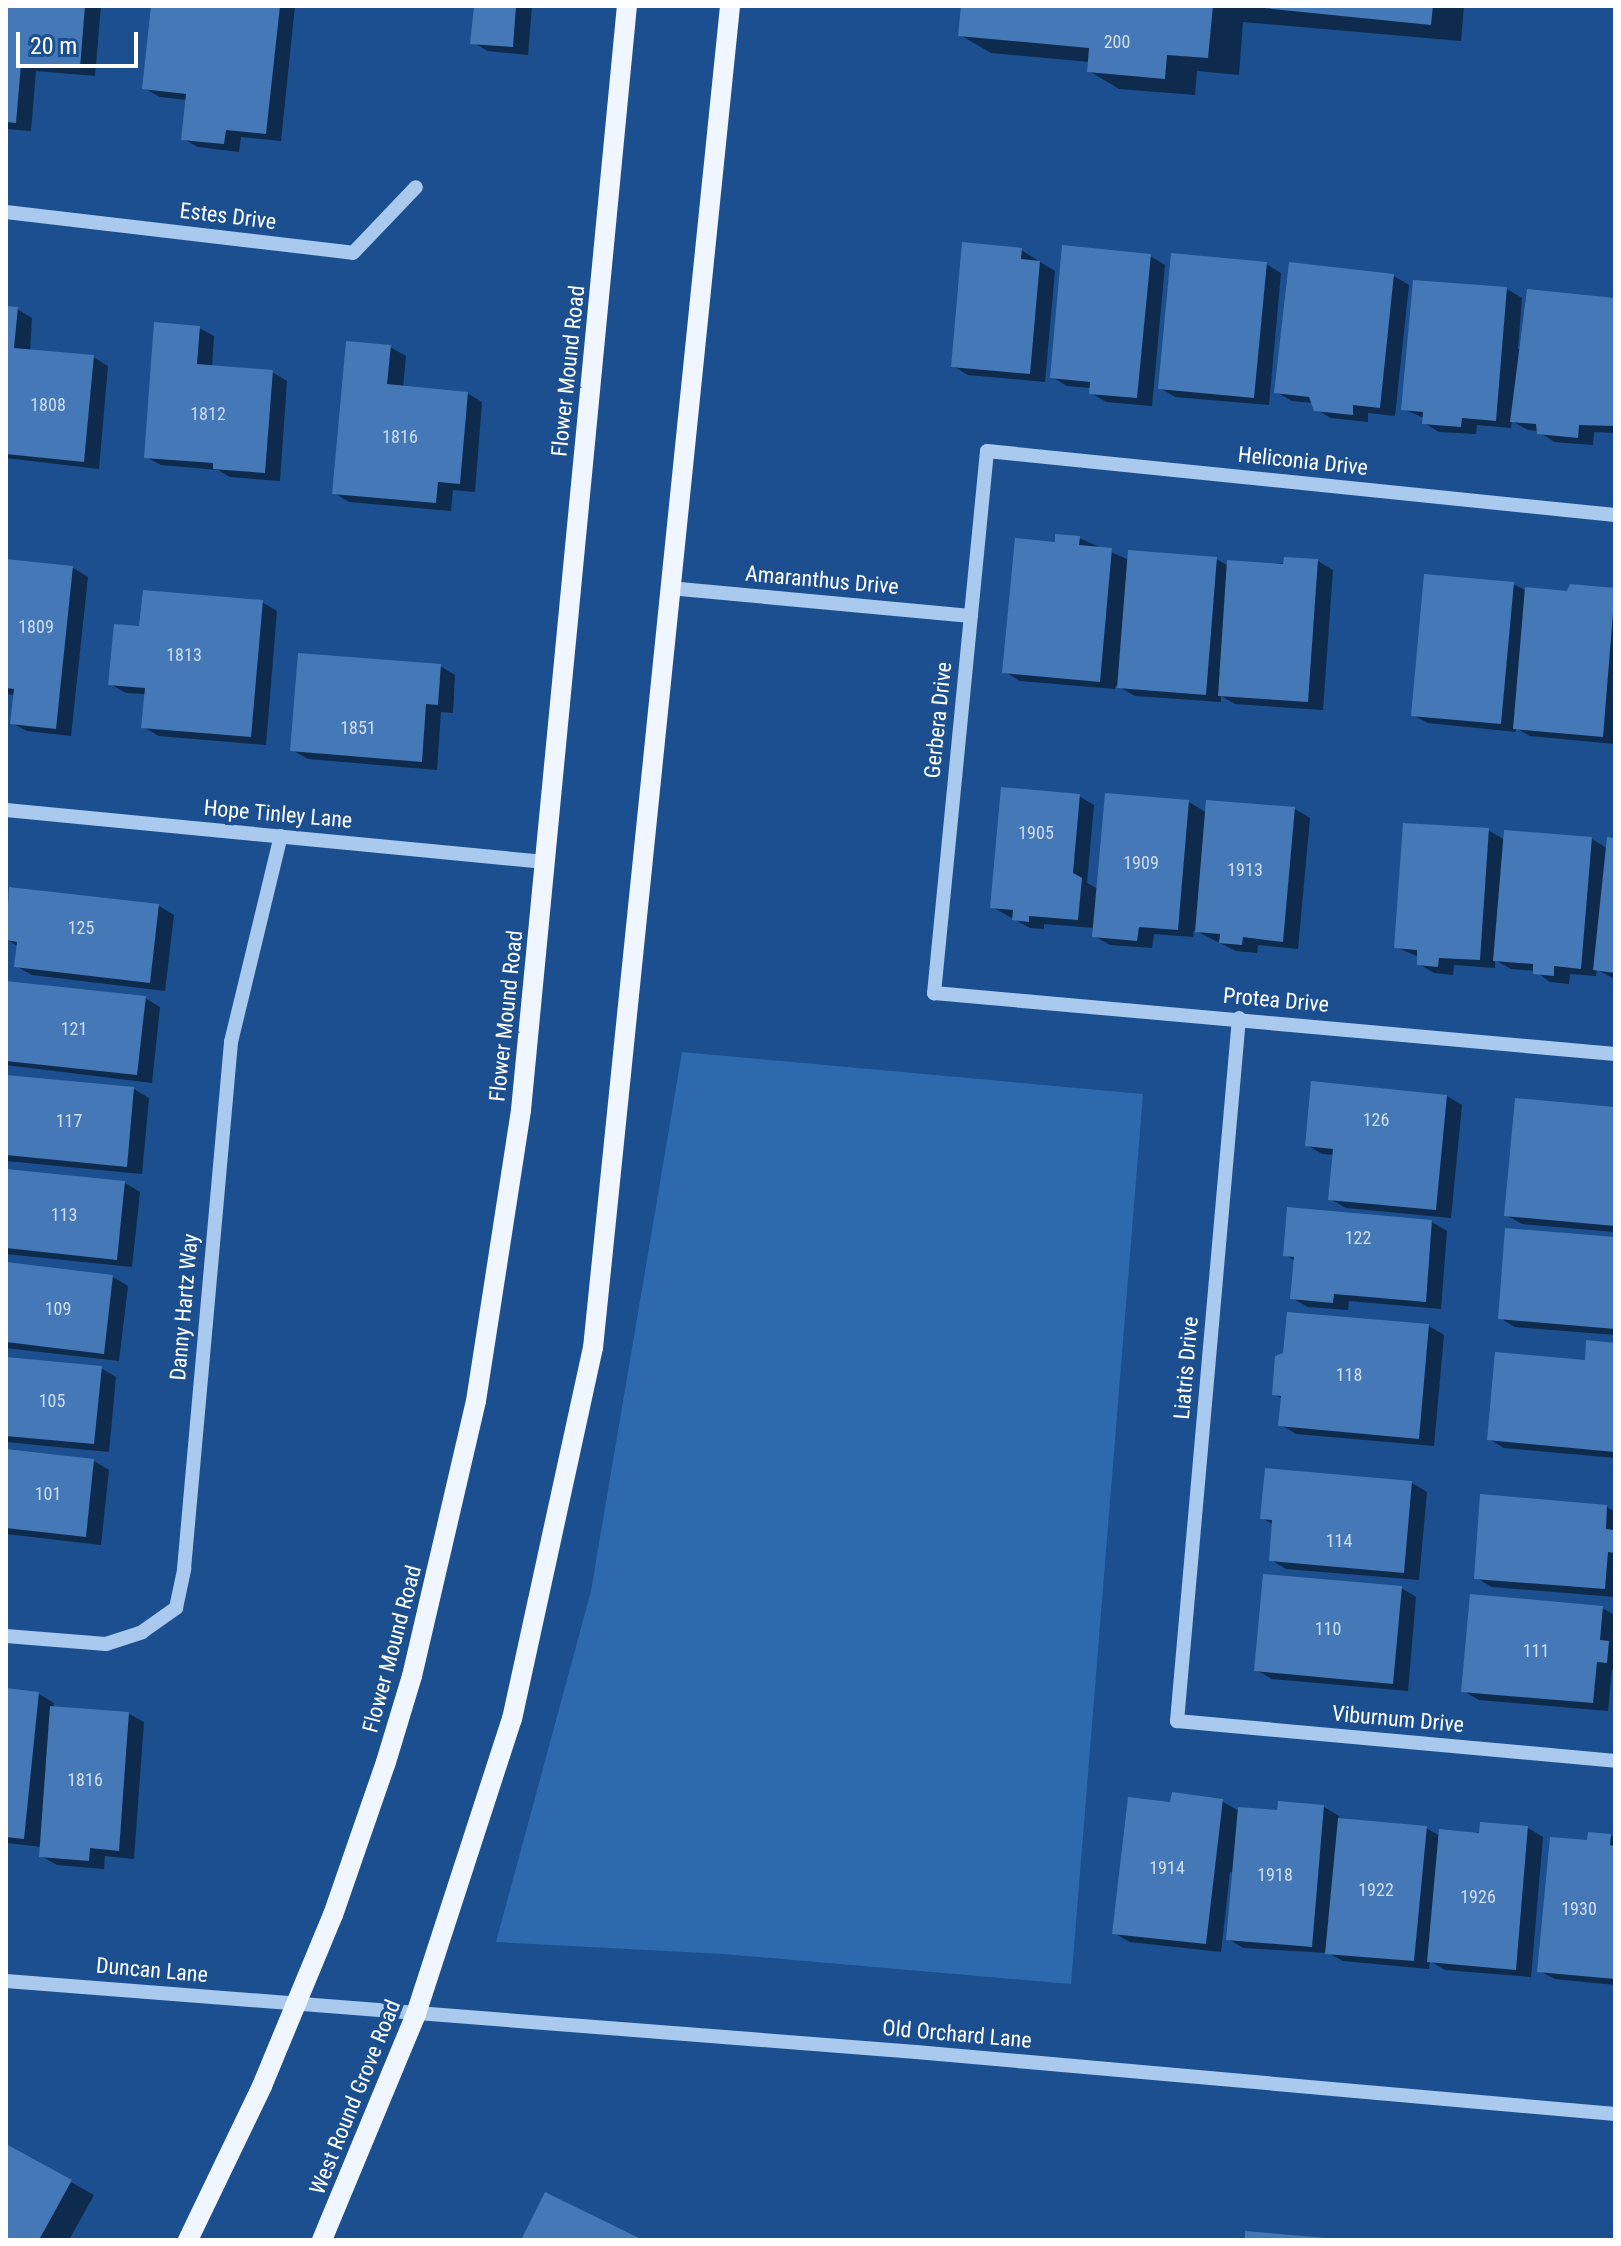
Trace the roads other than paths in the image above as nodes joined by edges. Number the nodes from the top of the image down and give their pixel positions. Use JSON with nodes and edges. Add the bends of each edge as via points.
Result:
{"nodes":[{"id":1,"x":627,"y":6,"type":"edge"},
{"id":2,"x":730,"y":6,"type":"edge"},
{"id":3,"x":416,"y":187,"type":"dead end"},
{"id":4,"x":6,"y":212,"type":"edge"},
{"id":5,"x":987,"y":451,"type":"joint"},
{"id":6,"x":1615,"y":515,"type":"edge"},
{"id":7,"x":669,"y":588,"type":"junction"},
{"id":8,"x":971,"y":616,"type":"junction"},
{"id":9,"x":6,"y":810,"type":"edge"},
{"id":10,"x":281,"y":836,"type":"junction"},
{"id":11,"x":545,"y":862,"type":"junction"},
{"id":12,"x":934,"y":993,"type":"joint"},
{"id":13,"x":1239,"y":1018,"type":"junction"},
{"id":14,"x":1615,"y":1054,"type":"edge"},
{"id":15,"x":6,"y":1636,"type":"edge"},
{"id":16,"x":1177,"y":1721,"type":"joint"},
{"id":17,"x":1615,"y":1761,"type":"edge"},
{"id":18,"x":6,"y":1981,"type":"edge"},
{"id":19,"x":295,"y":2004,"type":"junction"},
{"id":20,"x":416,"y":2014,"type":"junction"},
{"id":21,"x":1615,"y":2114,"type":"edge"},
{"id":22,"x":188,"y":2240,"type":"edge"},
{"id":23,"x":322,"y":2240,"type":"edge"}],
"edges":[{"from":1,"to":11,"type":"main road","name":"Flower Mound Road"},
{"from":2,"to":7,"type":"main road"},
{"from":3,"to":4,"type":"street","name":"Estes Drive","via":[[353,253]]},
{"from":5,"to":6,"type":"street","name":"Heliconia Drive"},
{"from":5,"to":8,"type":"street","name":"Gerbera Drive"},
{"from":7,"to":8,"type":"street","name":"Amaranthus Drive"},
{"from":7,"to":20,"type":"main road","name":"West Round Grove Road","via":[[593,1348],[512,1719]]},
{"from":8,"to":12,"type":"street","name":"Gerbera Drive"},
{"from":9,"to":10,"type":"street","name":"Hope Tinley Lane"},
{"from":10,"to":11,"type":"street","name":"Hope Tinley Lane"},
{"from":10,"to":15,"type":"street","name":"Danny Hartz Way","via":[[231,1042],[184,1569],[176,1608],[142,1632],[106,1644]]},
{"from":11,"to":19,"type":"main road","name":"Flower Mound Road","via":[[521,1110],[463,1463],[390,1748],[333,1915]]},
{"from":12,"to":13,"type":"street","name":"Protea Drive"},
{"from":13,"to":14,"type":"street","name":"Protea Drive"},
{"from":13,"to":16,"type":"street","name":"Liatris Drive"},
{"from":16,"to":17,"type":"street","name":"Viburnum Drive"},
{"from":18,"to":19,"type":"street","name":"Duncan Lane"},
{"from":19,"to":20,"type":"street","name":"Old Orchard Lane"},
{"from":19,"to":22,"type":"main road"},
{"from":20,"to":21,"type":"street","name":"Old Orchard Lane","via":[[932,2053]]},
{"from":20,"to":23,"type":"main road","name":"West Round Grove Road"}]}
